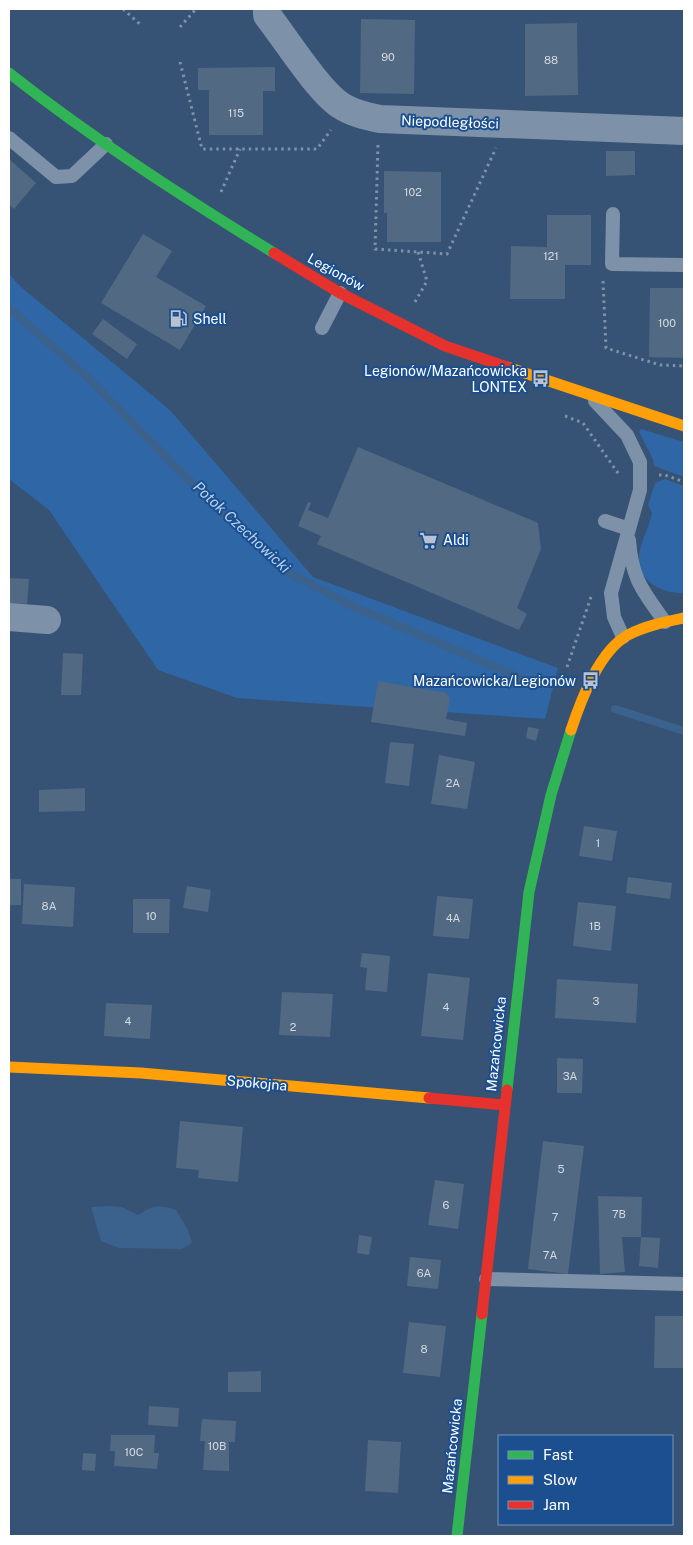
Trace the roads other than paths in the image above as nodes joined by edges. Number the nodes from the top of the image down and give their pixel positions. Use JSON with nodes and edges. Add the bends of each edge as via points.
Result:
{"nodes":[{"id":1,"x":267,"y":9,"type":"edge"},
{"id":2,"x":9,"y":73,"type":"edge"},
{"id":3,"x":684,"y":131,"type":"edge"},
{"id":4,"x":9,"y":138,"type":"edge"},
{"id":5,"x":106,"y":144,"type":"junction"},
{"id":6,"x":613,"y":214,"type":"dead end"},
{"id":7,"x":684,"y":265,"type":"edge"},
{"id":8,"x":340,"y":293,"type":"junction"},
{"id":9,"x":322,"y":328,"type":"dead end"},
{"id":10,"x":589,"y":396,"type":"junction"},
{"id":11,"x":684,"y":426,"type":"edge"},
{"id":12,"x":605,"y":520,"type":"dead end"},
{"id":13,"x":629,"y":530,"type":"junction"},
{"id":14,"x":9,"y":618,"type":"edge"},
{"id":15,"x":684,"y":618,"type":"edge"},
{"id":16,"x":48,"y":620,"type":"dead end"},
{"id":17,"x":665,"y":622,"type":"junction"},
{"id":18,"x":623,"y":637,"type":"junction"},
{"id":19,"x":9,"y":1067,"type":"edge"},
{"id":20,"x":504,"y":1105,"type":"junction"},
{"id":21,"x":486,"y":1279,"type":"junction"},
{"id":22,"x":684,"y":1284,"type":"edge"},
{"id":23,"x":457,"y":1536,"type":"edge"}],
"edges":[{"from":1,"to":3,"type":"street","name":"Niepodległości","via":[[266,15],[323,88],[340,105],[361,115],[380,119]]},
{"from":2,"to":5,"type":"street","name":"Legionów"},
{"from":4,"to":5,"type":"lane","via":[[56,177],[72,176]]},
{"from":5,"to":8,"type":"street","name":"Legionów","via":[[187,200]]},
{"from":6,"to":7,"type":"lane","via":[[612,264]]},
{"from":8,"to":9,"type":"lane"},
{"from":8,"to":10,"type":"street","name":"Legionów","via":[[445,346]]},
{"from":10,"to":11,"type":"street","name":"Legionów"},
{"from":10,"to":13,"type":"lane","via":[[627,434],[640,462],[640,490]]},
{"from":12,"to":13,"type":"lane"},
{"from":13,"to":17,"type":"lane","via":[[630,562],[636,582]]},
{"from":13,"to":18,"type":"lane","via":[[611,593],[614,617]]},
{"from":14,"to":16,"type":"street"},
{"from":15,"to":17,"type":"street","name":"Mazańcowicka"},
{"from":17,"to":18,"type":"street","name":"Mazańcowicka"},
{"from":18,"to":20,"type":"street","name":"Mazańcowicka","via":[[590,681],[552,791],[529,892]]},
{"from":19,"to":20,"type":"street","name":"Spokojna","via":[[141,1073]]},
{"from":20,"to":21,"type":"street","name":"Mazańcowicka"},
{"from":21,"to":22,"type":"lane"},
{"from":21,"to":23,"type":"street","name":"Mazańcowicka"}]}
